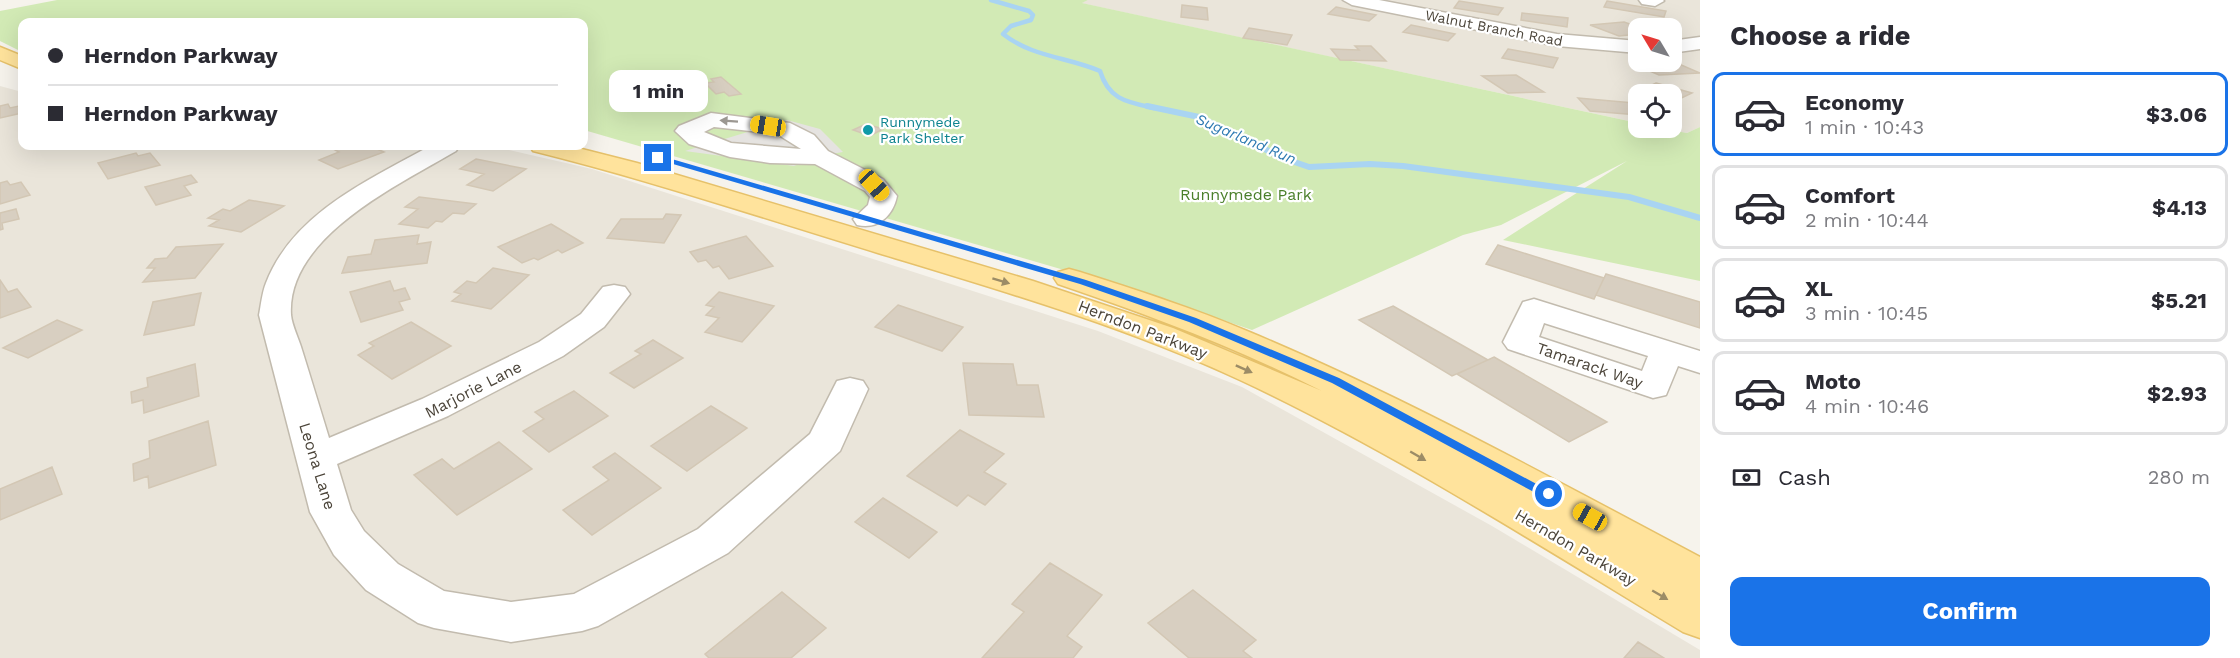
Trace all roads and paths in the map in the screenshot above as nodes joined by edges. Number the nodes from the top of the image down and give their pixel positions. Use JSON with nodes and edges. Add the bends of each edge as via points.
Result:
{"nodes":[{"id":1,"x":1352,"y":0,"type":"edge"},
{"id":2,"x":1700,"y":43,"type":"edge"},
{"id":3,"x":1682,"y":45,"type":"edge"},
{"id":4,"x":1628,"y":46,"type":"edge"},
{"id":5,"x":0,"y":53,"type":"edge"},
{"id":6,"x":18,"y":61,"type":"edge"},
{"id":7,"x":0,"y":74,"type":"edge"},
{"id":8,"x":18,"y":80,"type":"edge"},
{"id":9,"x":588,"y":139,"type":"edge"},
{"id":10,"x":440,"y":150,"type":"edge"},
{"id":11,"x":558,"y":150,"type":"edge"},
{"id":12,"x":819,"y":156,"type":"dead end"},
{"id":13,"x":867,"y":219,"type":"junction"},
{"id":14,"x":614,"y":294,"type":"dead end"},
{"id":15,"x":1667,"y":351,"type":"dead end"},
{"id":16,"x":1700,"y":362,"type":"edge"},
{"id":17,"x":850,"y":388,"type":"dead end"},
{"id":18,"x":314,"y":458,"type":"junction"},
{"id":19,"x":1700,"y":578,"type":"edge"},
{"id":20,"x":1700,"y":618,"type":"edge"}],
"edges":[{"from":1,"to":4,"type":"street","name":"Walnut Branch Road","via":[[1548,39]]},
{"from":2,"to":3,"type":"street"},
{"from":5,"to":6,"type":"main road"},
{"from":7,"to":8,"type":"main road"},
{"from":13,"to":9,"type":"main road","name":"Herndon Parkway","one_way":true},
{"from":10,"to":18,"type":"street","name":"Leona Lane","via":[[334,214],[295,253],[282,274],[274,315]]},
{"from":11,"to":20,"type":"main road","name":"Herndon Parkway","one_way":true,"via":[[1046,294],[1193,347],[1388,440]]},
{"from":12,"to":13,"type":"street","via":[[874,185],[884,196],[881,208]]},
{"from":13,"to":19,"type":"main road","name":"Herndon Parkway","via":[[1125,295],[1263,348],[1390,408]]},
{"from":14,"to":18,"type":"street","name":"Marjorie Lane","via":[[591,324],[568,340],[431,412]]},
{"from":15,"to":16,"type":"street"},
{"from":17,"to":18,"type":"street","name":"Leona Lane","via":[[826,442],[713,541],[582,612],[511,622],[434,609],[382,577],[349,543],[331,512]]}]}
